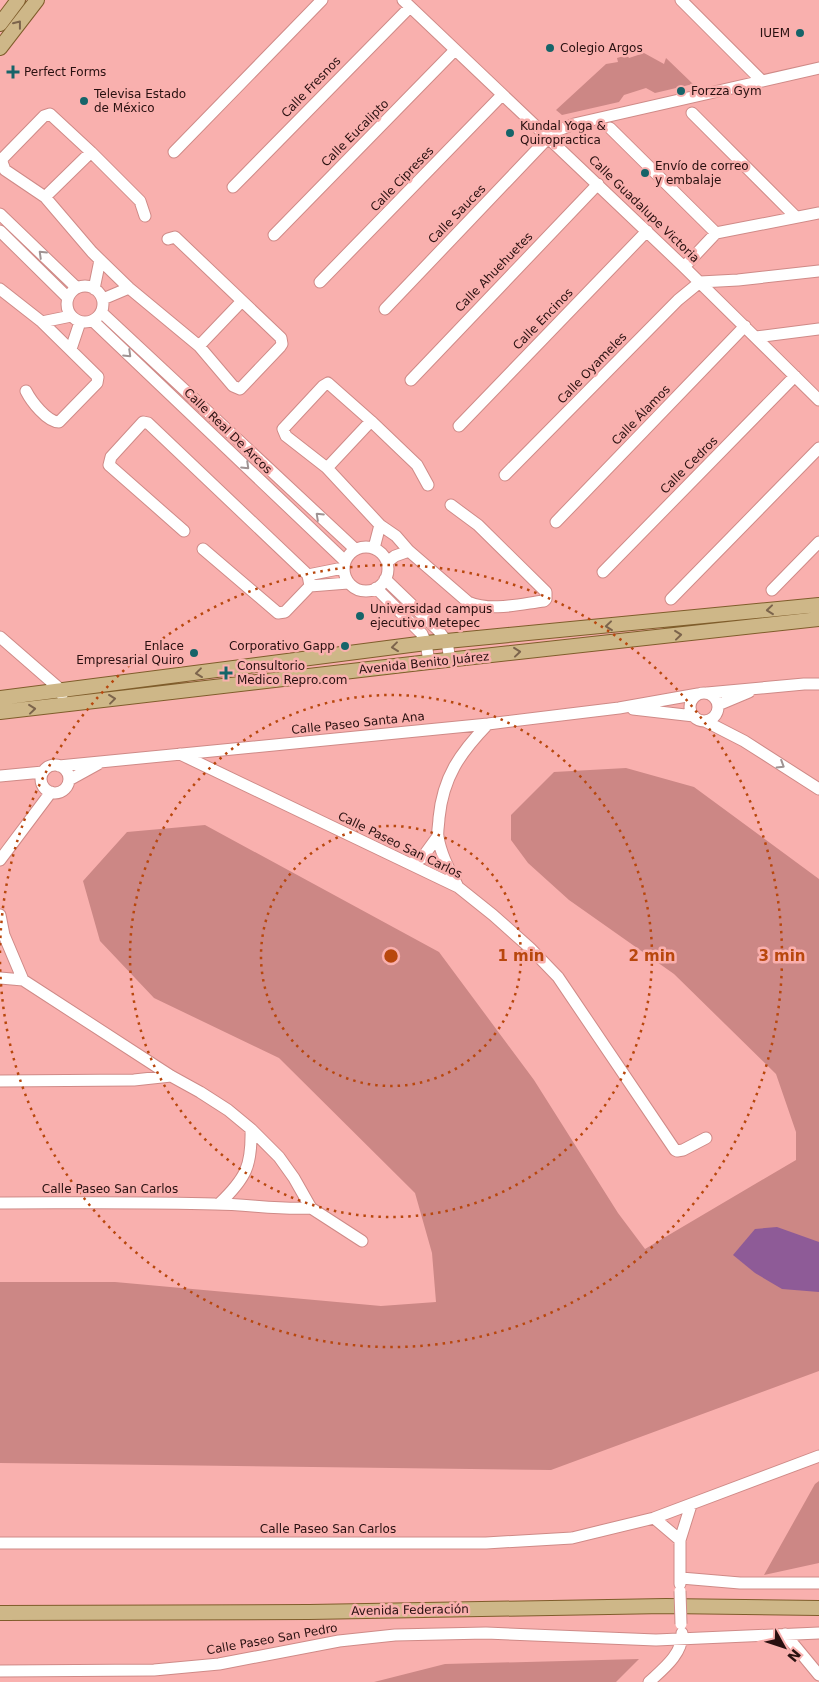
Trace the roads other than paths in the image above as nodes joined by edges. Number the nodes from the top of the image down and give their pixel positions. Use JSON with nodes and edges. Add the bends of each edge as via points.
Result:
{"nodes":[{"id":1,"x":18,"y":0,"type":"edge"},
{"id":2,"x":37,"y":0,"type":"edge"},
{"id":3,"x":322,"y":0,"type":"edge"},
{"id":4,"x":681,"y":0,"type":"edge"},
{"id":5,"x":407,"y":3,"type":"edge"},
{"id":6,"x":0,"y":24,"type":"edge"},
{"id":7,"x":0,"y":48,"type":"edge"},
{"id":8,"x":455,"y":50,"type":"junction"},
{"id":9,"x":819,"y":68,"type":"edge"},
{"id":10,"x":762,"y":81,"type":"junction"},
{"id":11,"x":502,"y":95,"type":"junction"},
{"id":12,"x":692,"y":113,"type":"dead end"},
{"id":13,"x":610,"y":128,"type":"dead end"},
{"id":14,"x":548,"y":138,"type":"junction"},
{"id":15,"x":91,"y":152,"type":"junction"},
{"id":16,"x":174,"y":152,"type":"dead end"},
{"id":17,"x":598,"y":184,"type":"junction"},
{"id":18,"x":233,"y":187,"type":"dead end"},
{"id":19,"x":45,"y":197,"type":"junction"},
{"id":20,"x":819,"y":213,"type":"edge"},
{"id":21,"x":0,"y":214,"type":"edge"},
{"id":22,"x":145,"y":216,"type":"dead end"},
{"id":23,"x":795,"y":216,"type":"junction"},
{"id":24,"x":0,"y":231,"type":"edge"},
{"id":25,"x":647,"y":231,"type":"junction"},
{"id":26,"x":716,"y":233,"type":"junction"},
{"id":27,"x":274,"y":235,"type":"dead end"},
{"id":28,"x":168,"y":239,"type":"dead end"},
{"id":29,"x":100,"y":260,"type":"junction"},
{"id":30,"x":684,"y":267,"type":"junction"},
{"id":31,"x":819,"y":271,"type":"edge"},
{"id":32,"x":320,"y":282,"type":"dead end"},
{"id":33,"x":700,"y":282,"type":"junction"},
{"id":34,"x":77,"y":288,"type":"junction"},
{"id":35,"x":129,"y":288,"type":"junction"},
{"id":36,"x":0,"y":289,"type":"edge"},
{"id":37,"x":94,"y":289,"type":"junction"},
{"id":38,"x":68,"y":298,"type":"junction"},
{"id":39,"x":103,"y":299,"type":"junction"},
{"id":40,"x":242,"y":301,"type":"junction"},
{"id":41,"x":385,"y":309,"type":"dead end"},
{"id":42,"x":97,"y":316,"type":"junction"},
{"id":43,"x":75,"y":319,"type":"junction"},
{"id":44,"x":42,"y":322,"type":"junction"},
{"id":45,"x":745,"y":326,"type":"junction"},
{"id":46,"x":819,"y":329,"type":"edge"},
{"id":47,"x":756,"y":337,"type":"junction"},
{"id":48,"x":199,"y":346,"type":"junction"},
{"id":49,"x":71,"y":349,"type":"junction"},
{"id":50,"x":794,"y":376,"type":"junction"},
{"id":51,"x":410,"y":380,"type":"dead end"},
{"id":52,"x":813,"y":387,"type":"edge"},
{"id":53,"x":26,"y":391,"type":"dead end"},
{"id":54,"x":819,"y":400,"type":"edge"},
{"id":55,"x":371,"y":421,"type":"junction"},
{"id":56,"x":459,"y":426,"type":"dead end"},
{"id":57,"x":819,"y":448,"type":"edge"},
{"id":58,"x":327,"y":468,"type":"junction"},
{"id":59,"x":506,"y":475,"type":"dead end"},
{"id":60,"x":428,"y":485,"type":"dead end"},
{"id":61,"x":451,"y":505,"type":"dead end"},
{"id":62,"x":556,"y":522,"type":"dead end"},
{"id":63,"x":380,"y":525,"type":"junction"},
{"id":64,"x":184,"y":531,"type":"dead end"},
{"id":65,"x":819,"y":542,"type":"edge"},
{"id":66,"x":374,"y":548,"type":"junction"},
{"id":67,"x":203,"y":549,"type":"dead end"},
{"id":68,"x":354,"y":549,"type":"junction"},
{"id":69,"x":409,"y":551,"type":"junction"},
{"id":70,"x":387,"y":562,"type":"junction"},
{"id":71,"x":344,"y":565,"type":"junction"},
{"id":72,"x":603,"y":572,"type":"dead end"},
{"id":73,"x":385,"y":579,"type":"junction"},
{"id":74,"x":309,"y":581,"type":"junction"},
{"id":75,"x":348,"y":583,"type":"junction"},
{"id":76,"x":376,"y":588,"type":"junction"},
{"id":77,"x":772,"y":590,"type":"dead end"},
{"id":78,"x":672,"y":599,"type":"dead end"},
{"id":79,"x":819,"y":606,"type":"edge"},
{"id":80,"x":819,"y":619,"type":"edge"},
{"id":81,"x":0,"y":637,"type":"edge"},
{"id":82,"x":447,"y":642,"type":"junction"},
{"id":83,"x":426,"y":643,"type":"junction"},
{"id":84,"x":450,"y":660,"type":"junction"},
{"id":85,"x":429,"y":662,"type":"junction"},
{"id":86,"x":819,"y":684,"type":"edge"},
{"id":87,"x":760,"y":688,"type":"junction"},
{"id":88,"x":61,"y":690,"type":"junction"},
{"id":89,"x":703,"y":694,"type":"junction"},
{"id":90,"x":0,"y":698,"type":"edge"},
{"id":91,"x":64,"y":705,"type":"junction"},
{"id":92,"x":619,"y":708,"type":"junction"},
{"id":93,"x":717,"y":709,"type":"junction"},
{"id":94,"x":0,"y":712,"type":"edge"},
{"id":95,"x":694,"y":716,"type":"junction"},
{"id":96,"x":705,"y":721,"type":"junction"},
{"id":97,"x":488,"y":724,"type":"junction"},
{"id":98,"x":744,"y":741,"type":"junction"},
{"id":99,"x":180,"y":754,"type":"junction"},
{"id":100,"x":100,"y":763,"type":"junction"},
{"id":101,"x":59,"y":766,"type":"junction"},
{"id":102,"x":44,"y":772,"type":"junction"},
{"id":103,"x":0,"y":776,"type":"edge"},
{"id":104,"x":69,"y":780,"type":"junction"},
{"id":105,"x":819,"y":788,"type":"edge"},
{"id":106,"x":51,"y":792,"type":"junction"},
{"id":107,"x":438,"y":836,"type":"junction"},
{"id":108,"x":0,"y":860,"type":"edge"},
{"id":109,"x":410,"y":864,"type":"junction"},
{"id":110,"x":458,"y":887,"type":"junction"},
{"id":111,"x":0,"y":915,"type":"edge"},
{"id":112,"x":0,"y":978,"type":"edge"},
{"id":113,"x":23,"y":980,"type":"junction"},
{"id":114,"x":171,"y":1076,"type":"junction"},
{"id":115,"x":0,"y":1081,"type":"edge"},
{"id":116,"x":250,"y":1128,"type":"junction"},
{"id":117,"x":706,"y":1138,"type":"dead end"},
{"id":118,"x":0,"y":1204,"type":"edge"},
{"id":119,"x":219,"y":1204,"type":"junction"},
{"id":120,"x":311,"y":1208,"type":"junction"},
{"id":121,"x":362,"y":1241,"type":"dead end"},
{"id":122,"x":819,"y":1456,"type":"edge"},
{"id":123,"x":691,"y":1505,"type":"junction"},
{"id":124,"x":654,"y":1518,"type":"junction"},
{"id":125,"x":680,"y":1540,"type":"junction"},
{"id":126,"x":0,"y":1543,"type":"edge"},
{"id":127,"x":681,"y":1578,"type":"junction"},
{"id":128,"x":819,"y":1583,"type":"edge"},
{"id":129,"x":819,"y":1608,"type":"edge"},
{"id":130,"x":0,"y":1613,"type":"edge"},
{"id":131,"x":819,"y":1633,"type":"edge"},
{"id":132,"x":785,"y":1634,"type":"junction"},
{"id":133,"x":682,"y":1639,"type":"junction"},
{"id":134,"x":0,"y":1671,"type":"edge"},
{"id":135,"x":819,"y":1675,"type":"edge"},
{"id":136,"x":649,"y":1682,"type":"edge"}],
"edges":[{"from":1,"to":6,"type":"main road"},
{"from":7,"to":2,"type":"main road","one_way":true},
{"from":3,"to":16,"type":"street"},
{"from":4,"to":10,"type":"street"},
{"from":5,"to":8,"type":"street","name":"Calle Guadalupe Victoria"},
{"from":5,"to":18,"type":"street","name":"Calle Fresnos"},
{"from":8,"to":11,"type":"street","name":"Calle Guadalupe Victoria"},
{"from":8,"to":27,"type":"street","name":"Calle Eucalipto"},
{"from":9,"to":10,"type":"street","name":"Calle Sauces"},
{"from":10,"to":14,"type":"street","name":"Calle Sauces","via":[[574,124]]},
{"from":11,"to":14,"type":"street","name":"Calle Guadalupe Victoria"},
{"from":11,"to":32,"type":"street","name":"Calle Cipreses"},
{"from":12,"to":23,"type":"street"},
{"from":13,"to":26,"type":"street"},
{"from":14,"to":17,"type":"street","name":"Calle Guadalupe Victoria"},
{"from":14,"to":41,"type":"street","name":"Calle Sauces"},
{"from":15,"to":19,"type":"street"},
{"from":15,"to":19,"type":"street","via":[[54,116],[44,116],[2,162],[5,170]]},
{"from":15,"to":22,"type":"street","via":[[140,202]]},
{"from":17,"to":25,"type":"street","name":"Calle Guadalupe Victoria"},
{"from":17,"to":51,"type":"street","name":"Calle Ahuehuetes"},
{"from":19,"to":29,"type":"street"},
{"from":20,"to":23,"type":"street"},
{"from":34,"to":21,"type":"street","one_way":true},
{"from":23,"to":26,"type":"street"},
{"from":24,"to":38,"type":"street"},
{"from":25,"to":30,"type":"street","name":"Calle Guadalupe Victoria"},
{"from":25,"to":56,"type":"street","name":"Calle Encinos"},
{"from":26,"to":30,"type":"street"},
{"from":28,"to":40,"type":"street","via":[[176,237]]},
{"from":29,"to":35,"type":"street"},
{"from":29,"to":37,"type":"street"},
{"from":30,"to":33,"type":"street","name":"Calle Guadalupe Victoria"},
{"from":31,"to":33,"type":"street"},
{"from":33,"to":45,"type":"street","name":"Calle Guadalupe Victoria"},
{"from":33,"to":59,"type":"street","name":"Calle Oyameles","via":[[678,300]]},
{"from":34,"to":37,"type":"street","via":[[89,286]]},
{"from":34,"to":38,"type":"street"},
{"from":35,"to":39,"type":"street"},
{"from":35,"to":48,"type":"street"},
{"from":36,"to":44,"type":"street"},
{"from":37,"to":39,"type":"street"},
{"from":38,"to":43,"type":"street","via":[[67,304]]},
{"from":39,"to":42,"type":"street"},
{"from":40,"to":48,"type":"street"},
{"from":40,"to":48,"type":"street","via":[[281,338],[282,344],[243,386],[237,389],[233,386]]},
{"from":42,"to":43,"type":"street","via":[[84,322]]},
{"from":68,"to":42,"type":"street","name":"Calle Real De Arcos","one_way":true},
{"from":42,"to":71,"type":"street","name":"Calle Real De Arcos","one_way":true},
{"from":43,"to":44,"type":"street"},
{"from":43,"to":49,"type":"street"},
{"from":44,"to":49,"type":"street"},
{"from":45,"to":47,"type":"street","name":"Calle Guadalupe Victoria"},
{"from":45,"to":62,"type":"street","name":"Calle Álamos"},
{"from":46,"to":47,"type":"street"},
{"from":47,"to":50,"type":"street","name":"Calle Guadalupe Victoria"},
{"from":49,"to":53,"type":"street","via":[[98,380],[63,419],[51,420]]},
{"from":50,"to":52,"type":"street","name":"Calle Guadalupe Victoria"},
{"from":50,"to":72,"type":"street","name":"Calle Cedros"},
{"from":52,"to":54,"type":"street","name":"Calle Guadalupe Victoria"},
{"from":55,"to":58,"type":"street"},
{"from":55,"to":58,"type":"street","via":[[328,383],[285,425],[286,436]]},
{"from":55,"to":60,"type":"street","via":[[417,465]]},
{"from":57,"to":78,"type":"street"},
{"from":58,"to":63,"type":"street"},
{"from":61,"to":69,"type":"street","via":[[478,525],[546,592],[546,599],[478,606],[468,602]]},
{"from":63,"to":66,"type":"street"},
{"from":63,"to":69,"type":"street"},
{"from":64,"to":74,"type":"street","via":[[109,465],[110,457],[143,422],[148,423]]},
{"from":65,"to":77,"type":"street"},
{"from":66,"to":68,"type":"street"},
{"from":66,"to":70,"type":"street"},
{"from":67,"to":74,"type":"street","via":[[278,613],[285,612]]},
{"from":68,"to":71,"type":"street"},
{"from":69,"to":70,"type":"street"},
{"from":70,"to":73,"type":"street"},
{"from":71,"to":74,"type":"street"},
{"from":71,"to":75,"type":"street"},
{"from":73,"to":76,"type":"street"},
{"from":73,"to":82,"type":"street"},
{"from":74,"to":75,"type":"street"},
{"from":75,"to":76,"type":"street","via":[[361,591]]},
{"from":76,"to":83,"type":"street","via":[[419,630]]},
{"from":79,"to":82,"type":"main road","name":"Avenida Benito Juárez","one_way":true},
{"from":84,"to":80,"type":"main road","name":"Avenida Benito Juárez","one_way":true},
{"from":81,"to":88,"type":"street"},
{"from":82,"to":83,"type":"main road","name":"Avenida Benito Juárez"},
{"from":82,"to":84,"type":"street"},
{"from":83,"to":85,"type":"street"},
{"from":83,"to":88,"type":"main road","name":"Avenida Benito Juárez","one_way":true},
{"from":84,"to":85,"type":"main road","name":"Avenida Benito Juárez"},
{"from":91,"to":85,"type":"main road","name":"Avenida Benito Juárez","one_way":true},
{"from":86,"to":87,"type":"street","name":"Calle Paseo Santa Ana"},
{"from":87,"to":89,"type":"street","name":"Calle Paseo Santa Ana"},
{"from":87,"to":93,"type":"street","name":"Calle Paseo Santa Ana"},
{"from":88,"to":90,"type":"main road","name":"Avenida Benito Juárez"},
{"from":88,"to":91,"type":"street"},
{"from":89,"to":92,"type":"street","name":"Calle Paseo Santa Ana"},
{"from":89,"to":93,"type":"street","via":[[714,697]]},
{"from":89,"to":95,"type":"street","via":[[691,702]]},
{"from":94,"to":91,"type":"main road","name":"Avenida Benito Juárez","one_way":true},
{"from":92,"to":95,"type":"street","name":"Calle Paseo Santa Ana"},
{"from":92,"to":97,"type":"street","name":"Calle Paseo Santa Ana"},
{"from":93,"to":96,"type":"street","via":[[712,719]]},
{"from":93,"to":98,"type":"street"},
{"from":95,"to":96,"type":"street"},
{"from":96,"to":98,"type":"street"},
{"from":97,"to":99,"type":"street","name":"Calle Paseo Santa Ana"},
{"from":97,"to":107,"type":"street","via":[[454,766],[444,789]]},
{"from":98,"to":105,"type":"street","one_way":true},
{"from":99,"to":100,"type":"street","name":"Calle Paseo Santa Ana"},
{"from":99,"to":109,"type":"street","name":"Calle Paseo San Carlos"},
{"from":100,"to":101,"type":"street","name":"Calle Paseo Santa Ana"},
{"from":100,"to":104,"type":"street","name":"Calle Paseo Santa Ana"},
{"from":101,"to":102,"type":"street","via":[[50,766]]},
{"from":101,"to":104,"type":"street","via":[[68,774]]},
{"from":102,"to":103,"type":"street"},
{"from":102,"to":106,"type":"street","via":[[42,782]]},
{"from":104,"to":106,"type":"street","via":[[61,792]]},
{"from":106,"to":108,"type":"street"},
{"from":107,"to":109,"type":"street","via":[[422,858]]},
{"from":107,"to":110,"type":"street","via":[[447,867]]},
{"from":109,"to":110,"type":"street","name":"Calle Paseo San Carlos"},
{"from":110,"to":117,"type":"street","name":"Calle Paseo San Carlos","via":[[558,977],[675,1150],[680,1151]]},
{"from":111,"to":113,"type":"street","via":[[4,935]]},
{"from":112,"to":113,"type":"street"},
{"from":113,"to":114,"type":"street"},
{"from":114,"to":115,"type":"street","via":[[134,1080]]},
{"from":114,"to":116,"type":"street","via":[[228,1110]]},
{"from":116,"to":119,"type":"street","via":[[249,1163],[238,1184]]},
{"from":116,"to":120,"type":"street","via":[[278,1157]]},
{"from":118,"to":119,"type":"street","name":"Calle Paseo San Carlos"},
{"from":119,"to":120,"type":"street","name":"Calle Paseo San Carlos"},
{"from":120,"to":121,"type":"street"},
{"from":122,"to":123,"type":"street","name":"Calle Paseo San Carlos"},
{"from":123,"to":124,"type":"street","name":"Calle Paseo San Carlos"},
{"from":123,"to":125,"type":"street"},
{"from":124,"to":125,"type":"street"},
{"from":124,"to":126,"type":"street","name":"Calle Paseo San Carlos","via":[[572,1538],[486,1543]]},
{"from":125,"to":127,"type":"street"},
{"from":127,"to":128,"type":"street","via":[[740,1583]]},
{"from":127,"to":133,"type":"street","bridge":true},
{"from":129,"to":130,"type":"main road","name":"Avenida Federación","via":[[666,1606]]},
{"from":131,"to":132,"type":"street","name":"Calle Paseo San Pedro"},
{"from":132,"to":133,"type":"street","name":"Calle Paseo San Pedro"},
{"from":132,"to":135,"type":"street"},
{"from":133,"to":134,"type":"street","name":"Calle Paseo San Pedro","via":[[486,1633],[395,1635],[338,1641],[220,1664],[154,1670]]},
{"from":133,"to":136,"type":"street","via":[[672,1660]]}]}
